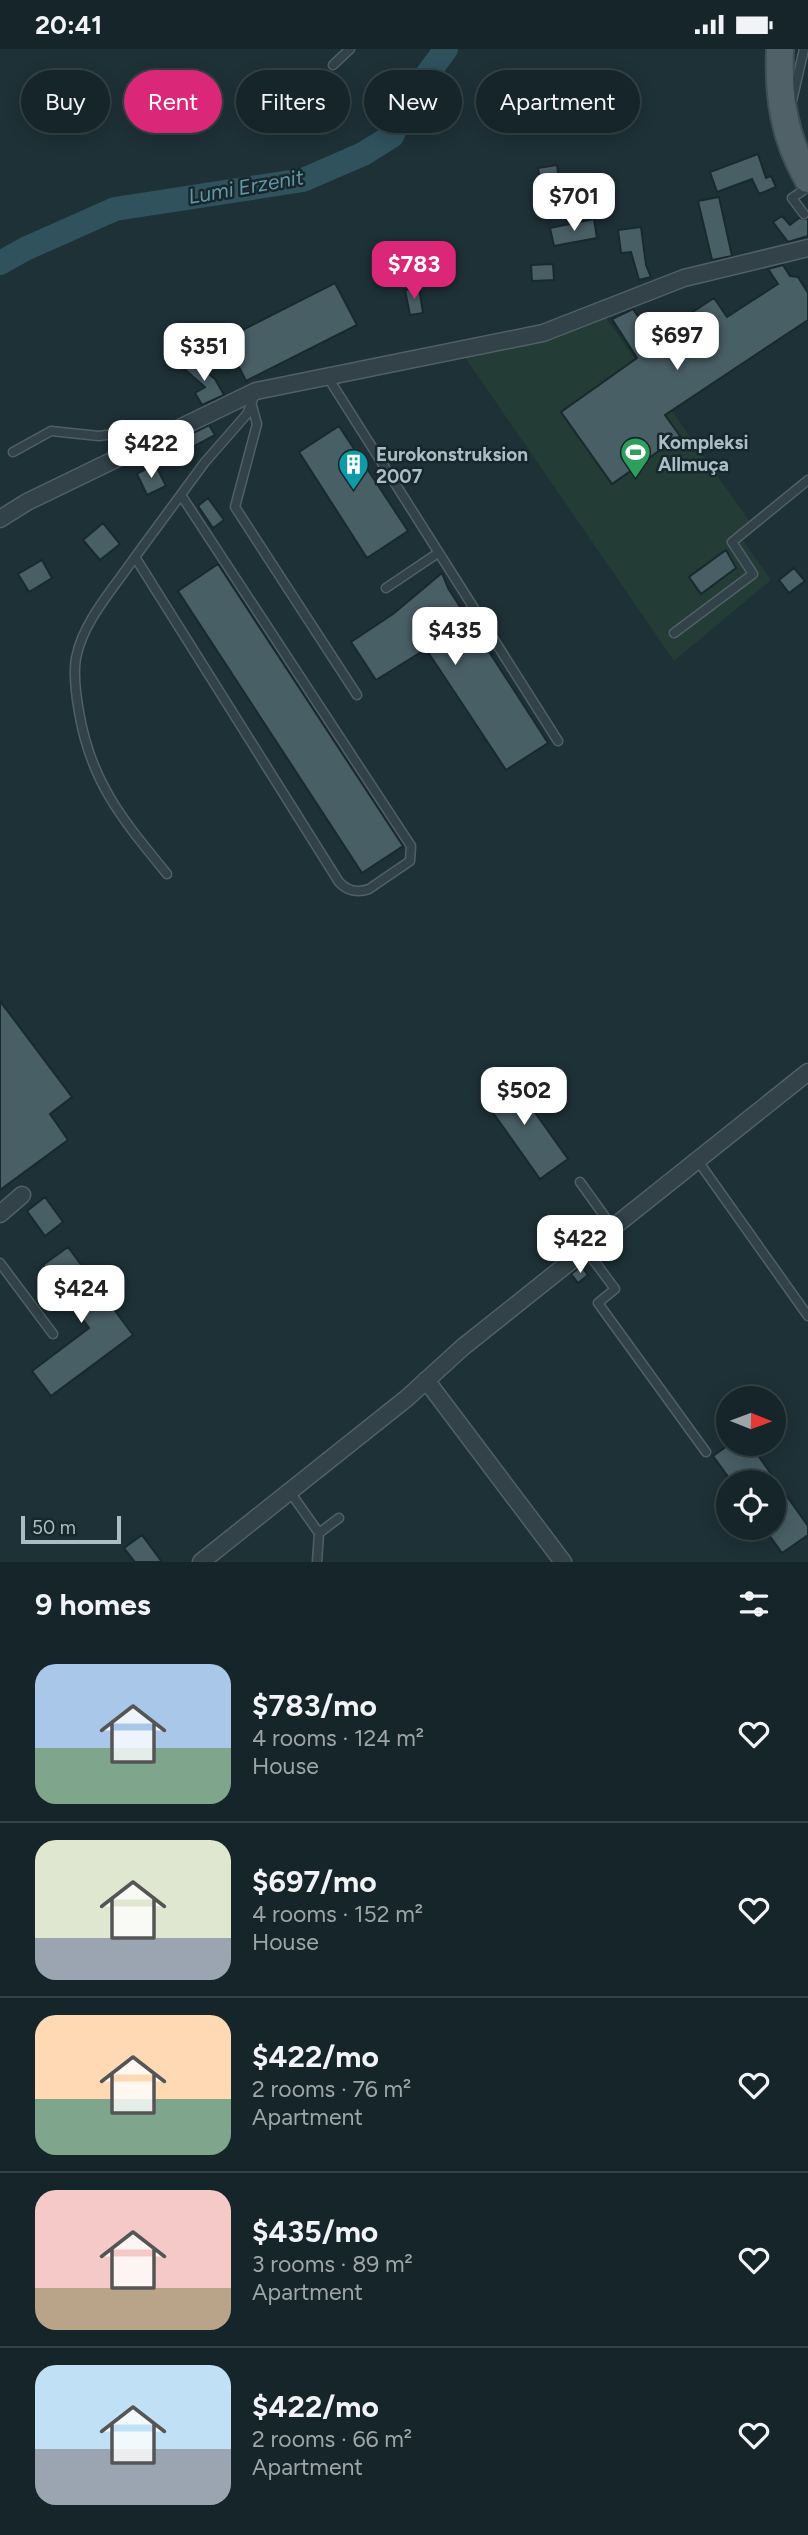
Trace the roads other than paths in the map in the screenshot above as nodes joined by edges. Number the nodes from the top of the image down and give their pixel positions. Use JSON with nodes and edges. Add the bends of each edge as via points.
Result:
{"nodes":[{"id":1,"x":349,"y":49,"type":"edge"},
{"id":2,"x":780,"y":49,"type":"edge"},
{"id":3,"x":804,"y":49,"type":"edge"},
{"id":4,"x":333,"y":65,"type":"dead end"},
{"id":5,"x":785,"y":128,"type":"junction"},
{"id":6,"x":808,"y":179,"type":"edge"},
{"id":7,"x":808,"y":187,"type":"edge"},
{"id":8,"x":804,"y":214,"type":"dead end"},
{"id":9,"x":808,"y":248,"type":"edge"},
{"id":10,"x":327,"y":376,"type":"junction"},
{"id":11,"x":254,"y":397,"type":"junction"},
{"id":12,"x":165,"y":437,"type":"junction"},
{"id":13,"x":13,"y":452,"type":"dead end"},
{"id":14,"x":808,"y":480,"type":"edge"},
{"id":15,"x":181,"y":495,"type":"junction"},
{"id":16,"x":27,"y":502,"type":"junction"},
{"id":17,"x":0,"y":507,"type":"edge"},
{"id":18,"x":0,"y":519,"type":"edge"},
{"id":19,"x":438,"y":552,"type":"junction"},
{"id":20,"x":135,"y":557,"type":"junction"},
{"id":21,"x":386,"y":588,"type":"dead end"},
{"id":22,"x":674,"y":633,"type":"dead end"},
{"id":23,"x":357,"y":695,"type":"dead end"},
{"id":24,"x":558,"y":741,"type":"dead end"},
{"id":25,"x":167,"y":874,"type":"dead end"},
{"id":26,"x":808,"y":1072,"type":"edge"},
{"id":27,"x":698,"y":1161,"type":"junction"},
{"id":28,"x":580,"y":1182,"type":"dead end"},
{"id":29,"x":23,"y":1195,"type":"dead end"},
{"id":30,"x":0,"y":1214,"type":"edge"},
{"id":31,"x":613,"y":1228,"type":"junction"},
{"id":32,"x":586,"y":1250,"type":"junction"},
{"id":33,"x":0,"y":1263,"type":"edge"},
{"id":34,"x":808,"y":1316,"type":"edge"},
{"id":35,"x":53,"y":1334,"type":"dead end"},
{"id":36,"x":426,"y":1380,"type":"junction"},
{"id":37,"x":706,"y":1452,"type":"dead end"},
{"id":38,"x":289,"y":1492,"type":"junction"},
{"id":39,"x":339,"y":1518,"type":"dead end"},
{"id":40,"x":319,"y":1533,"type":"junction"},
{"id":41,"x":201,"y":1562,"type":"edge"},
{"id":42,"x":317,"y":1562,"type":"edge"},
{"id":43,"x":563,"y":1562,"type":"edge"}],
"edges":[{"from":1,"to":4,"type":"lane"},
{"from":2,"to":5,"type":"main road","via":[[779,89]]},
{"from":3,"to":5,"type":"lane"},
{"from":5,"to":6,"type":"main road"},
{"from":7,"to":8,"type":"lane","via":[[792,198]]},
{"from":9,"to":10,"type":"street","via":[[684,278],[543,333]]},
{"from":10,"to":11,"type":"street"},
{"from":10,"to":19,"type":"lane"},
{"from":11,"to":12,"type":"street"},
{"from":11,"to":15,"type":"lane","via":[[247,414]]},
{"from":11,"to":23,"type":"lane","via":[[257,423],[235,507]]},
{"from":12,"to":13,"type":"lane","via":[[149,430],[99,436],[51,431]]},
{"from":12,"to":16,"type":"street"},
{"from":14,"to":22,"type":"lane","via":[[732,542],[753,574]]},
{"from":15,"to":20,"type":"lane"},
{"from":15,"to":20,"type":"lane","via":[[408,840],[410,861],[361,892],[339,882]]},
{"from":16,"to":17,"type":"street"},
{"from":16,"to":18,"type":"street"},
{"from":19,"to":21,"type":"lane"},
{"from":19,"to":24,"type":"lane"},
{"from":20,"to":25,"type":"lane","via":[[91,620],[76,658],[75,682],[93,769],[126,823]]},
{"from":26,"to":27,"type":"street"},
{"from":27,"to":31,"type":"street"},
{"from":27,"to":34,"type":"lane"},
{"from":28,"to":31,"type":"lane"},
{"from":29,"to":30,"type":"street"},
{"from":31,"to":32,"type":"street"},
{"from":32,"to":36,"type":"street"},
{"from":32,"to":37,"type":"lane","via":[[615,1289],[598,1303]]},
{"from":33,"to":35,"type":"lane"},
{"from":36,"to":38,"type":"street"},
{"from":36,"to":43,"type":"street"},
{"from":38,"to":40,"type":"lane"},
{"from":38,"to":41,"type":"street"},
{"from":39,"to":40,"type":"lane"},
{"from":40,"to":42,"type":"lane"}]}
